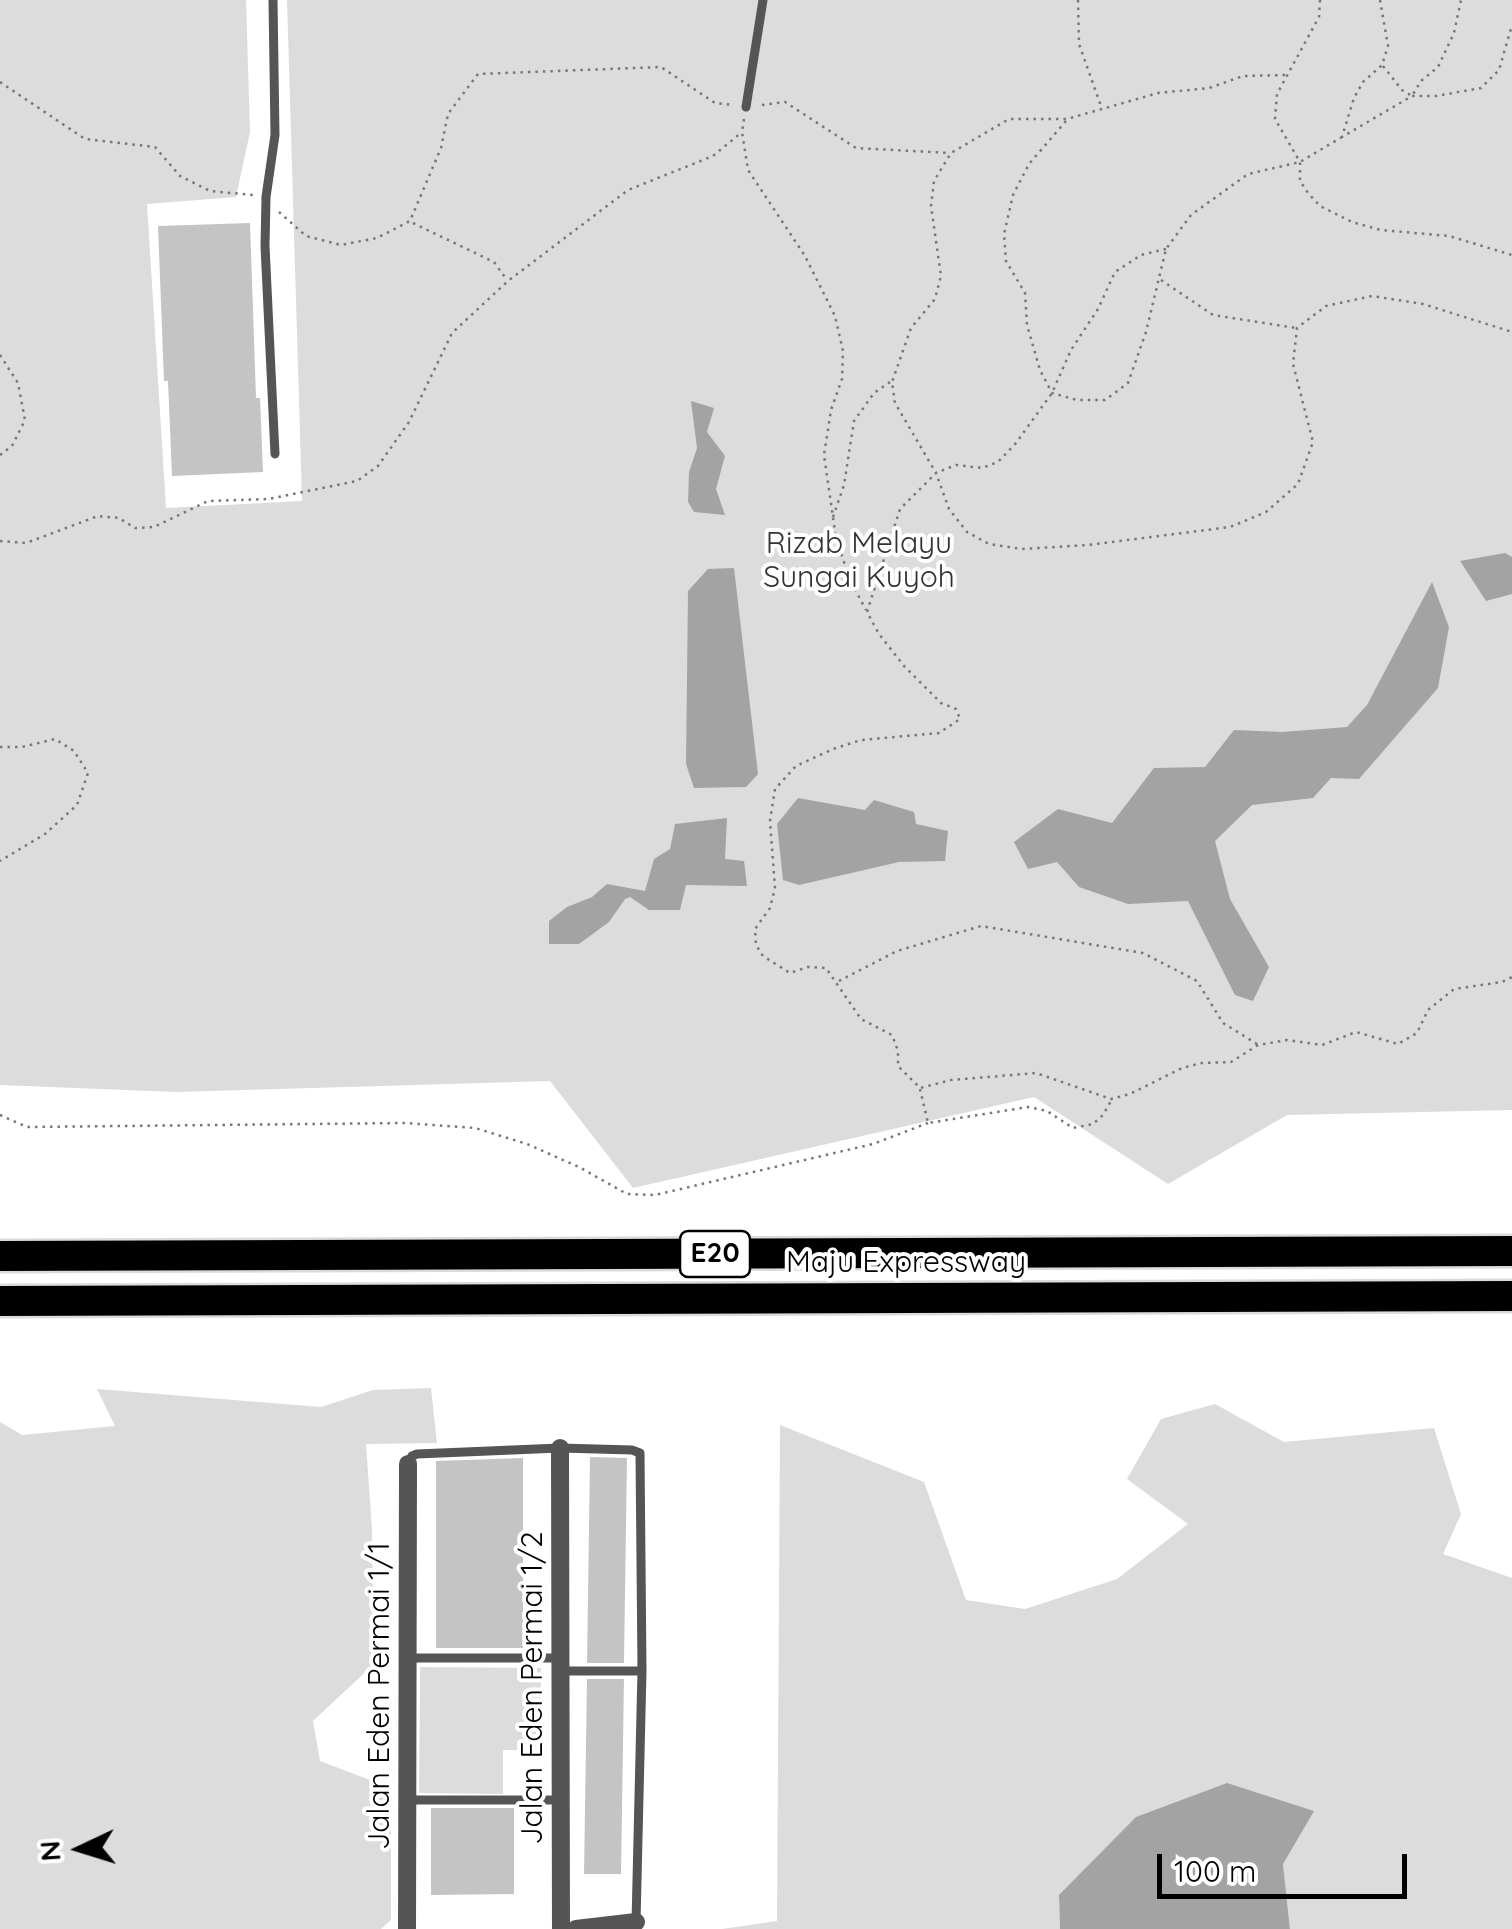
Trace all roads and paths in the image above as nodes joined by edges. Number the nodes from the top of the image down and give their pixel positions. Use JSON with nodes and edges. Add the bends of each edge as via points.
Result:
{"nodes":[{"id":1,"x":273,"y":0,"type":"edge"},
{"id":2,"x":763,"y":0,"type":"edge"},
{"id":3,"x":1078,"y":0,"type":"edge"},
{"id":4,"x":1320,"y":0,"type":"edge"},
{"id":5,"x":1380,"y":0,"type":"edge"},
{"id":6,"x":1460,"y":0,"type":"edge"},
{"id":7,"x":1512,"y":25,"type":"edge"},
{"id":8,"x":1382,"y":65,"type":"junction"},
{"id":9,"x":1286,"y":74,"type":"junction"},
{"id":10,"x":0,"y":82,"type":"edge"},
{"id":11,"x":1412,"y":96,"type":"junction"},
{"id":12,"x":746,"y":107,"type":"junction"},
{"id":13,"x":1102,"y":108,"type":"junction"},
{"id":14,"x":1067,"y":120,"type":"junction"},
{"id":15,"x":742,"y":132,"type":"junction"},
{"id":16,"x":1342,"y":136,"type":"junction"},
{"id":17,"x":951,"y":154,"type":"junction"},
{"id":18,"x":1300,"y":162,"type":"junction"},
{"id":19,"x":266,"y":198,"type":"junction"},
{"id":20,"x":410,"y":221,"type":"junction"},
{"id":21,"x":1166,"y":249,"type":"junction"},
{"id":22,"x":1512,"y":255,"type":"edge"},
{"id":23,"x":1160,"y":280,"type":"junction"},
{"id":24,"x":508,"y":281,"type":"junction"},
{"id":25,"x":1297,"y":328,"type":"junction"},
{"id":26,"x":1512,"y":332,"type":"edge"},
{"id":27,"x":0,"y":355,"type":"edge"},
{"id":28,"x":892,"y":382,"type":"junction"},
{"id":29,"x":1052,"y":393,"type":"junction"},
{"id":30,"x":275,"y":454,"type":"dead end"},
{"id":31,"x":0,"y":455,"type":"edge"},
{"id":32,"x":936,"y":473,"type":"junction"},
{"id":33,"x":832,"y":522,"type":"junction"},
{"id":34,"x":0,"y":541,"type":"edge"},
{"id":35,"x":867,"y":612,"type":"junction"},
{"id":36,"x":0,"y":748,"type":"edge"},
{"id":37,"x":0,"y":861,"type":"edge"},
{"id":38,"x":1512,"y":977,"type":"edge"},
{"id":39,"x":838,"y":981,"type":"junction"},
{"id":40,"x":1258,"y":1045,"type":"junction"},
{"id":41,"x":920,"y":1088,"type":"junction"},
{"id":42,"x":1112,"y":1099,"type":"junction"},
{"id":43,"x":0,"y":1115,"type":"edge"},
{"id":44,"x":928,"y":1123,"type":"junction"},
{"id":45,"x":1512,"y":1232,"type":"edge"},
{"id":46,"x":1430,"y":1252,"type":"junction"},
{"id":47,"x":1512,"y":1252,"type":"edge"},
{"id":48,"x":0,"y":1256,"type":"edge"},
{"id":49,"x":1333,"y":1296,"type":"junction"},
{"id":50,"x":1512,"y":1296,"type":"edge"},
{"id":51,"x":0,"y":1302,"type":"edge"},
{"id":52,"x":1512,"y":1313,"type":"edge"},
{"id":53,"x":560,"y":1448,"type":"junction"},
{"id":54,"x":408,"y":1464,"type":"joint"},
{"id":55,"x":407,"y":1658,"type":"junction"},
{"id":56,"x":561,"y":1664,"type":"junction"},
{"id":57,"x":642,"y":1671,"type":"junction"},
{"id":58,"x":407,"y":1800,"type":"junction"},
{"id":59,"x":561,"y":1800,"type":"junction"},
{"id":60,"x":636,"y":1922,"type":"joint"},
{"id":61,"x":407,"y":1929,"type":"edge"},
{"id":62,"x":561,"y":1929,"type":"edge"},
{"id":63,"x":576,"y":1929,"type":"edge"}],
"edges":[{"from":1,"to":19,"type":"lane","via":[[275,134]]},
{"from":2,"to":12,"type":"lane"},
{"from":3,"to":13,"type":"path","via":[[1079,44]]},
{"from":4,"to":9,"type":"path","via":[[1314,28]]},
{"from":5,"to":8,"type":"path","via":[[1388,46]]},
{"from":6,"to":11,"type":"path","via":[[1438,67]]},
{"from":7,"to":11,"type":"path","via":[[1499,70],[1482,88]]},
{"from":8,"to":11,"type":"path"},
{"from":8,"to":16,"type":"path","via":[[1363,82]]},
{"from":9,"to":13,"type":"path","via":[[1244,76]]},
{"from":9,"to":18,"type":"path","via":[[1274,118]]},
{"from":10,"to":19,"type":"path","via":[[84,139],[155,146],[180,176],[210,191]]},
{"from":11,"to":16,"type":"path"},
{"from":12,"to":15,"type":"path"},
{"from":12,"to":17,"type":"path","via":[[785,102],[856,148]]},
{"from":12,"to":20,"type":"path","via":[[715,103],[662,67],[478,74],[448,114]]},
{"from":13,"to":14,"type":"path"},
{"from":14,"to":17,"type":"path","via":[[1009,119]]},
{"from":14,"to":29,"type":"path","via":[[1028,164],[1004,234],[1006,261],[1025,293],[1026,325]]},
{"from":15,"to":24,"type":"path","via":[[713,156],[628,190]]},
{"from":15,"to":33,"type":"path","via":[[748,170],[805,256],[834,316],[842,380],[824,456]]},
{"from":16,"to":18,"type":"path"},
{"from":17,"to":28,"type":"path","via":[[934,181],[931,206],[941,276],[934,299],[911,328]]},
{"from":18,"to":21,"type":"path","via":[[1248,174],[1191,215]]},
{"from":18,"to":22,"type":"path","via":[[1308,194],[1352,222],[1438,234]]},
{"from":19,"to":20,"type":"path","via":[[306,236],[342,245],[377,238]]},
{"from":19,"to":30,"type":"lane"},
{"from":20,"to":24,"type":"path","via":[[494,262]]},
{"from":21,"to":23,"type":"path"},
{"from":21,"to":29,"type":"path","via":[[1114,272]]},
{"from":23,"to":25,"type":"path","via":[[1213,316]]},
{"from":23,"to":29,"type":"path","via":[[1128,384],[1105,400]]},
{"from":24,"to":34,"type":"path","via":[[452,333],[409,422],[378,466],[357,480],[270,499],[208,501],[154,528],[98,516],[26,543]]},
{"from":25,"to":26,"type":"path","via":[[1326,306],[1372,296],[1424,304]]},
{"from":25,"to":32,"type":"path","via":[[1293,364],[1313,442],[1298,484],[1266,512],[1230,526],[1022,549],[967,532],[949,510]]},
{"from":27,"to":31,"type":"path","via":[[18,383],[25,420]]},
{"from":28,"to":32,"type":"path","via":[[895,402]]},
{"from":28,"to":33,"type":"path","via":[[874,393],[854,421]]},
{"from":29,"to":32,"type":"path","via":[[998,462]]},
{"from":32,"to":35,"type":"path","via":[[900,509]]},
{"from":33,"to":35,"type":"path"},
{"from":35,"to":39,"type":"path","via":[[904,666],[960,719],[939,733],[862,740],[833,750],[796,766],[775,789],[775,888],[755,929],[756,945],[776,967],[826,968]]},
{"from":36,"to":37,"type":"path","via":[[55,739],[74,751],[88,773],[77,804],[45,834]]},
{"from":38,"to":40,"type":"path","via":[[1454,989],[1428,1010],[1417,1033],[1398,1044],[1356,1032],[1322,1045]]},
{"from":39,"to":40,"type":"path","via":[[897,951],[981,926],[1143,953],[1197,981],[1223,1024]]},
{"from":39,"to":41,"type":"path","via":[[861,1019],[892,1035],[898,1066]]},
{"from":40,"to":42,"type":"path","via":[[1231,1062],[1182,1068]]},
{"from":41,"to":42,"type":"path","via":[[1036,1073]]},
{"from":41,"to":44,"type":"path"},
{"from":42,"to":44,"type":"path","via":[[1093,1124],[1073,1128],[1028,1107]]},
{"from":43,"to":44,"type":"path","via":[[28,1127],[475,1128],[578,1166],[627,1194],[654,1195],[873,1144]]},
{"from":45,"to":46,"type":"highway"},
{"from":46,"to":47,"type":"highway","name":"Maju Expressway","number":"E20"},
{"from":46,"to":48,"type":"highway","name":"Maju Expressway","number":"E20"},
{"from":49,"to":50,"type":"highway","name":"Maju Expressway","number":"E20"},
{"from":49,"to":51,"type":"highway","name":"Maju Expressway","number":"E20"},
{"from":49,"to":52,"type":"highway"},
{"from":53,"to":54,"type":"lane","via":[[418,1454]]},
{"from":53,"to":56,"type":"street","name":"Jalan Eden Permai 1/2"},
{"from":53,"to":57,"type":"lane","via":[[632,1450],[642,1458]]},
{"from":54,"to":55,"type":"street","name":"Jalan Eden Permai 1/1"},
{"from":55,"to":56,"type":"lane"},
{"from":55,"to":58,"type":"street","name":"Jalan Eden Permai 1/1"},
{"from":56,"to":57,"type":"lane"},
{"from":56,"to":59,"type":"street","name":"Jalan Eden Permai 1/2"},
{"from":57,"to":60,"type":"lane"},
{"from":58,"to":59,"type":"lane"},
{"from":58,"to":61,"type":"street","name":"Jalan Eden Permai 1/1"},
{"from":59,"to":62,"type":"street","name":"Jalan Eden Permai 1/2"},
{"from":60,"to":63,"type":"street"}]}
